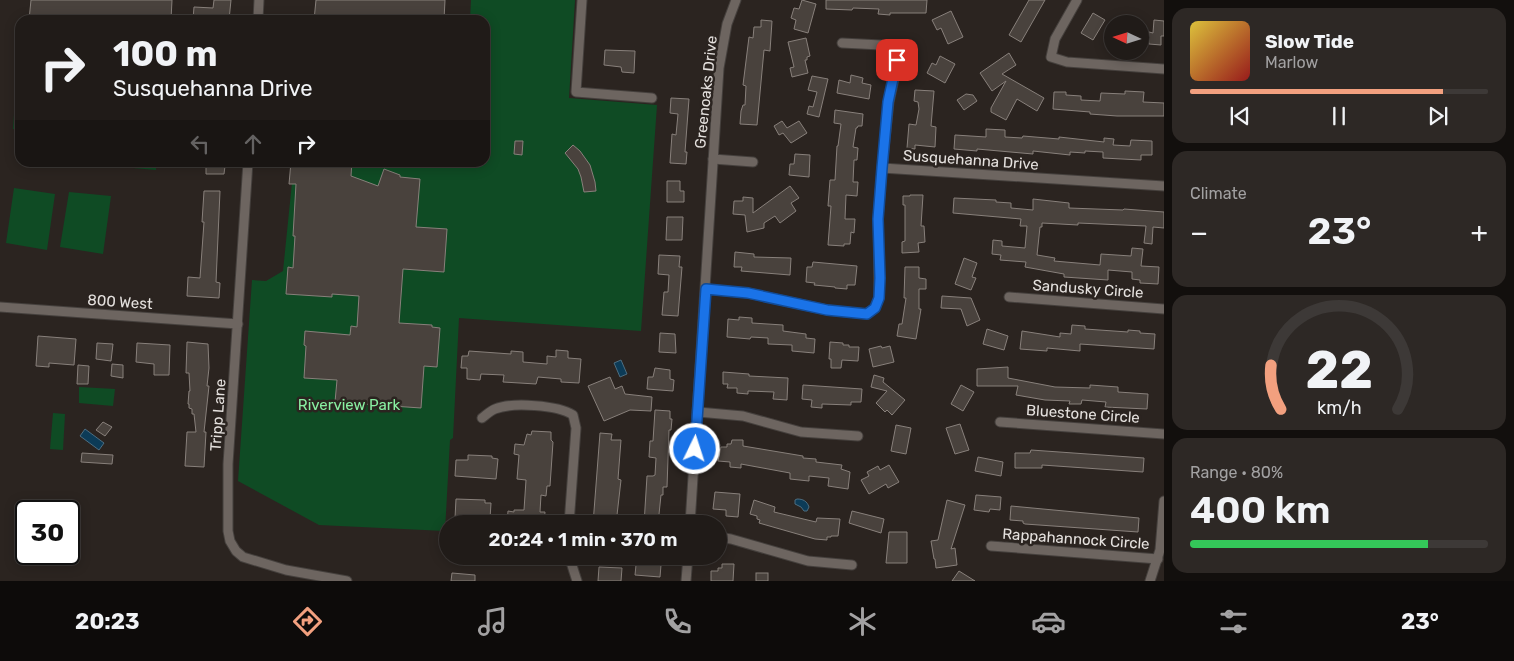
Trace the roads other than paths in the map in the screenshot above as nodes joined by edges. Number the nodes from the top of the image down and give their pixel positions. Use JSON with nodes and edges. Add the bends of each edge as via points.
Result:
{"nodes":[{"id":1,"x":259,"y":0,"type":"edge"},
{"id":2,"x":582,"y":0,"type":"edge"},
{"id":3,"x":736,"y":0,"type":"edge"},
{"id":4,"x":1078,"y":0,"type":"edge"},
{"id":5,"x":258,"y":15,"type":"edge"},
{"id":6,"x":842,"y":43,"type":"dead end"},
{"id":7,"x":1164,"y":69,"type":"edge"},
{"id":8,"x":652,"y":98,"type":"dead end"},
{"id":9,"x":713,"y":159,"type":"junction"},
{"id":10,"x":753,"y":162,"type":"dead end"},
{"id":11,"x":248,"y":167,"type":"edge"},
{"id":12,"x":882,"y":168,"type":"junction"},
{"id":13,"x":1164,"y":186,"type":"edge"},
{"id":14,"x":706,"y":289,"type":"junction"},
{"id":15,"x":1009,"y":297,"type":"dead end"},
{"id":16,"x":0,"y":306,"type":"edge"},
{"id":17,"x":1164,"y":309,"type":"edge"},
{"id":18,"x":238,"y":324,"type":"junction"},
{"id":19,"x":698,"y":412,"type":"junction"},
{"id":20,"x":482,"y":418,"type":"dead end"},
{"id":21,"x":1000,"y":422,"type":"dead end"},
{"id":22,"x":1164,"y":434,"type":"edge"},
{"id":23,"x":858,"y":436,"type":"dead end"},
{"id":24,"x":1164,"y":502,"type":"edge"},
{"id":25,"x":570,"y":515,"type":"edge"},
{"id":26,"x":691,"y":515,"type":"edge"},
{"id":27,"x":727,"y":538,"type":"edge"},
{"id":28,"x":991,"y":546,"type":"dead end"},
{"id":29,"x":1158,"y":559,"type":"junction"},
{"id":30,"x":572,"y":565,"type":"edge"},
{"id":31,"x":687,"y":565,"type":"edge"},
{"id":32,"x":852,"y":565,"type":"dead end"},
{"id":33,"x":347,"y":581,"type":"edge"},
{"id":34,"x":577,"y":581,"type":"edge"},
{"id":35,"x":686,"y":581,"type":"edge"},
{"id":36,"x":1150,"y":581,"type":"edge"}],
"edges":[{"from":1,"to":5,"type":"street"},
{"from":2,"to":8,"type":"street","via":[[576,92]]},
{"from":3,"to":9,"type":"street","name":"Greenoaks Drive","via":[[722,46]]},
{"from":4,"to":7,"type":"street","via":[[1055,39],[1051,57],[1067,62]]},
{"from":6,"to":12,"type":"street","via":[[881,45],[898,50],[888,102]]},
{"from":9,"to":10,"type":"street","name":"Greenoaks Drive"},
{"from":9,"to":14,"type":"street","name":"Greenoaks Drive"},
{"from":11,"to":18,"type":"street","name":"Tripp Lane"},
{"from":12,"to":13,"type":"street","name":"Susquehanna Drive"},
{"from":12,"to":14,"type":"street","name":"Susquehanna Drive","via":[[878,219],[879,298],[875,308],[867,314]]},
{"from":14,"to":19,"type":"street","name":"Greenoaks Drive"},
{"from":15,"to":17,"type":"street","name":"Sandusky Circle"},
{"from":16,"to":18,"type":"street","name":"800 West"},
{"from":18,"to":33,"type":"street","name":"Tripp Lane","via":[[227,479],[230,541],[243,557],[286,570]]},
{"from":19,"to":23,"type":"street","via":[[743,416],[801,432]]},
{"from":19,"to":26,"type":"street","name":"Greenoaks Drive"},
{"from":20,"to":25,"type":"street","via":[[494,409],[510,405],[558,408],[573,414],[576,428]]},
{"from":21,"to":22,"type":"street","name":"Bluestone Circle"},
{"from":24,"to":29,"type":"street"},
{"from":27,"to":32,"type":"street","via":[[808,560]]},
{"from":28,"to":29,"type":"street","name":"Rappahannock Circle"},
{"from":29,"to":36,"type":"street"},
{"from":30,"to":34,"type":"street"},
{"from":31,"to":35,"type":"street"}]}
